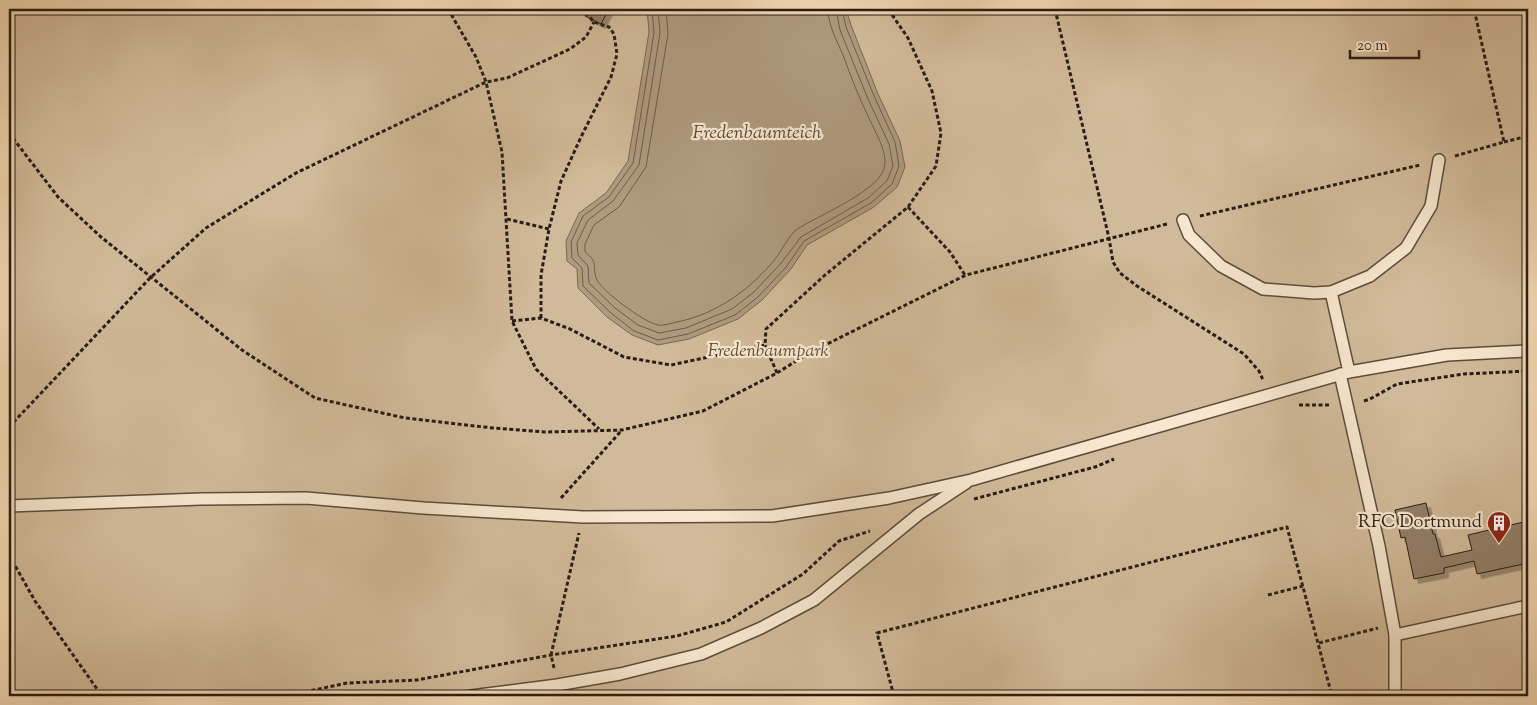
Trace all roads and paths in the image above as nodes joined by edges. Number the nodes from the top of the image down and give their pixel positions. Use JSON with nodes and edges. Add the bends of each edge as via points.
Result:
{"nodes":[{"id":1,"x":131,"y":9,"type":"edge"},
{"id":2,"x":170,"y":9,"type":"edge"},
{"id":3,"x":448,"y":9,"type":"edge"},
{"id":4,"x":582,"y":9,"type":"edge"},
{"id":5,"x":888,"y":9,"type":"edge"},
{"id":6,"x":1055,"y":9,"type":"edge"},
{"id":7,"x":1474,"y":9,"type":"edge"},
{"id":8,"x":594,"y":22,"type":"junction"},
{"id":9,"x":486,"y":82,"type":"junction"},
{"id":10,"x":9,"y":134,"type":"edge"},
{"id":11,"x":1528,"y":136,"type":"edge"},
{"id":12,"x":1504,"y":142,"type":"junction"},
{"id":13,"x":1439,"y":160,"type":"junction"},
{"id":14,"x":908,"y":207,"type":"junction"},
{"id":15,"x":507,"y":219,"type":"junction"},
{"id":16,"x":1183,"y":220,"type":"junction"},
{"id":17,"x":549,"y":229,"type":"junction"},
{"id":18,"x":1109,"y":238,"type":"junction"},
{"id":19,"x":966,"y":275,"type":"junction"},
{"id":20,"x":150,"y":278,"type":"junction"},
{"id":21,"x":1331,"y":292,"type":"junction"},
{"id":22,"x":541,"y":318,"type":"junction"},
{"id":23,"x":512,"y":321,"type":"junction"},
{"id":24,"x":765,"y":344,"type":"junction"},
{"id":25,"x":1528,"y":351,"type":"edge"},
{"id":26,"x":776,"y":373,"type":"junction"},
{"id":27,"x":1344,"y":373,"type":"junction"},
{"id":28,"x":1269,"y":395,"type":"junction"},
{"id":29,"x":9,"y":427,"type":"edge"},
{"id":30,"x":599,"y":430,"type":"junction"},
{"id":31,"x":622,"y":430,"type":"junction"},
{"id":32,"x":971,"y":480,"type":"junction"},
{"id":33,"x":9,"y":506,"type":"edge"},
{"id":34,"x":546,"y":515,"type":"junction"},
{"id":35,"x":583,"y":518,"type":"junction"},
{"id":36,"x":9,"y":554,"type":"edge"},
{"id":37,"x":1303,"y":586,"type":"junction"},
{"id":38,"x":1268,"y":595,"type":"dead end"},
{"id":39,"x":1528,"y":606,"type":"edge"},
{"id":40,"x":1394,"y":629,"type":"junction"},
{"id":41,"x":1319,"y":643,"type":"junction"},
{"id":42,"x":557,"y":685,"type":"junction"},
{"id":43,"x":102,"y":696,"type":"edge"},
{"id":44,"x":471,"y":696,"type":"edge"},
{"id":45,"x":894,"y":696,"type":"edge"},
{"id":46,"x":1332,"y":696,"type":"edge"},
{"id":47,"x":1395,"y":696,"type":"edge"}],
"edges":[{"from":1,"to":2,"type":"path","via":[[148,12]]},
{"from":3,"to":9,"type":"path","via":[[476,57]]},
{"from":4,"to":8,"type":"path"},
{"from":5,"to":14,"type":"path","via":[[908,38],[932,91],[941,133],[936,166]]},
{"from":6,"to":18,"type":"path"},
{"from":7,"to":12,"type":"path"},
{"from":8,"to":9,"type":"path","via":[[586,37],[570,49],[506,78]]},
{"from":8,"to":17,"type":"path","via":[[609,27],[614,34],[617,54],[611,76],[562,181]]},
{"from":9,"to":15,"type":"path","via":[[502,152]]},
{"from":9,"to":20,"type":"path","via":[[296,173],[206,228]]},
{"from":10,"to":20,"type":"path","via":[[58,197],[100,238]]},
{"from":11,"to":12,"type":"path"},
{"from":12,"to":13,"type":"path"},
{"from":13,"to":16,"type":"path"},
{"from":13,"to":21,"type":"lane","via":[[1431,206],[1406,248],[1370,276]]},
{"from":14,"to":19,"type":"path","via":[[950,252]]},
{"from":14,"to":24,"type":"path","via":[[825,275],[766,329]]},
{"from":15,"to":17,"type":"path"},
{"from":15,"to":23,"type":"path"},
{"from":16,"to":18,"type":"path"},
{"from":16,"to":21,"type":"lane","via":[[1189,235],[1221,266],[1263,289]]},
{"from":17,"to":22,"type":"path","via":[[541,275]]},
{"from":18,"to":19,"type":"path"},
{"from":18,"to":28,"type":"path","via":[[1113,262],[1120,273],[1244,354],[1259,371]]},
{"from":19,"to":26,"type":"path","via":[[807,354]]},
{"from":20,"to":29,"type":"path"},
{"from":20,"to":30,"type":"path","via":[[242,350],[315,398],[405,418],[483,427],[545,432]]},
{"from":21,"to":27,"type":"lane"},
{"from":22,"to":23,"type":"path"},
{"from":22,"to":24,"type":"path","via":[[624,357],[672,365]]},
{"from":23,"to":30,"type":"path","via":[[536,368]]},
{"from":24,"to":26,"type":"path"},
{"from":25,"to":27,"type":"lane","via":[[1447,355]]},
{"from":26,"to":31,"type":"path","via":[[703,411]]},
{"from":27,"to":28,"type":"lane"},
{"from":27,"to":40,"type":"lane"},
{"from":28,"to":32,"type":"lane"},
{"from":30,"to":31,"type":"path"},
{"from":31,"to":34,"type":"path"},
{"from":32,"to":35,"type":"lane","via":[[889,498],[772,516]]},
{"from":32,"to":42,"type":"lane","via":[[919,514],[814,600],[761,628],[701,654],[620,674]]},
{"from":33,"to":34,"type":"lane","via":[[306,498]]},
{"from":34,"to":35,"type":"lane"},
{"from":35,"to":42,"type":"path","via":[[551,655]]},
{"from":36,"to":43,"type":"path","via":[[35,601]]},
{"from":37,"to":38,"type":"path"},
{"from":37,"to":41,"type":"path"},
{"from":37,"to":45,"type":"path","via":[[1287,527],[877,632]]},
{"from":39,"to":40,"type":"lane"},
{"from":40,"to":41,"type":"path"},
{"from":40,"to":47,"type":"lane"},
{"from":41,"to":46,"type":"path"},
{"from":42,"to":44,"type":"lane"}]}
